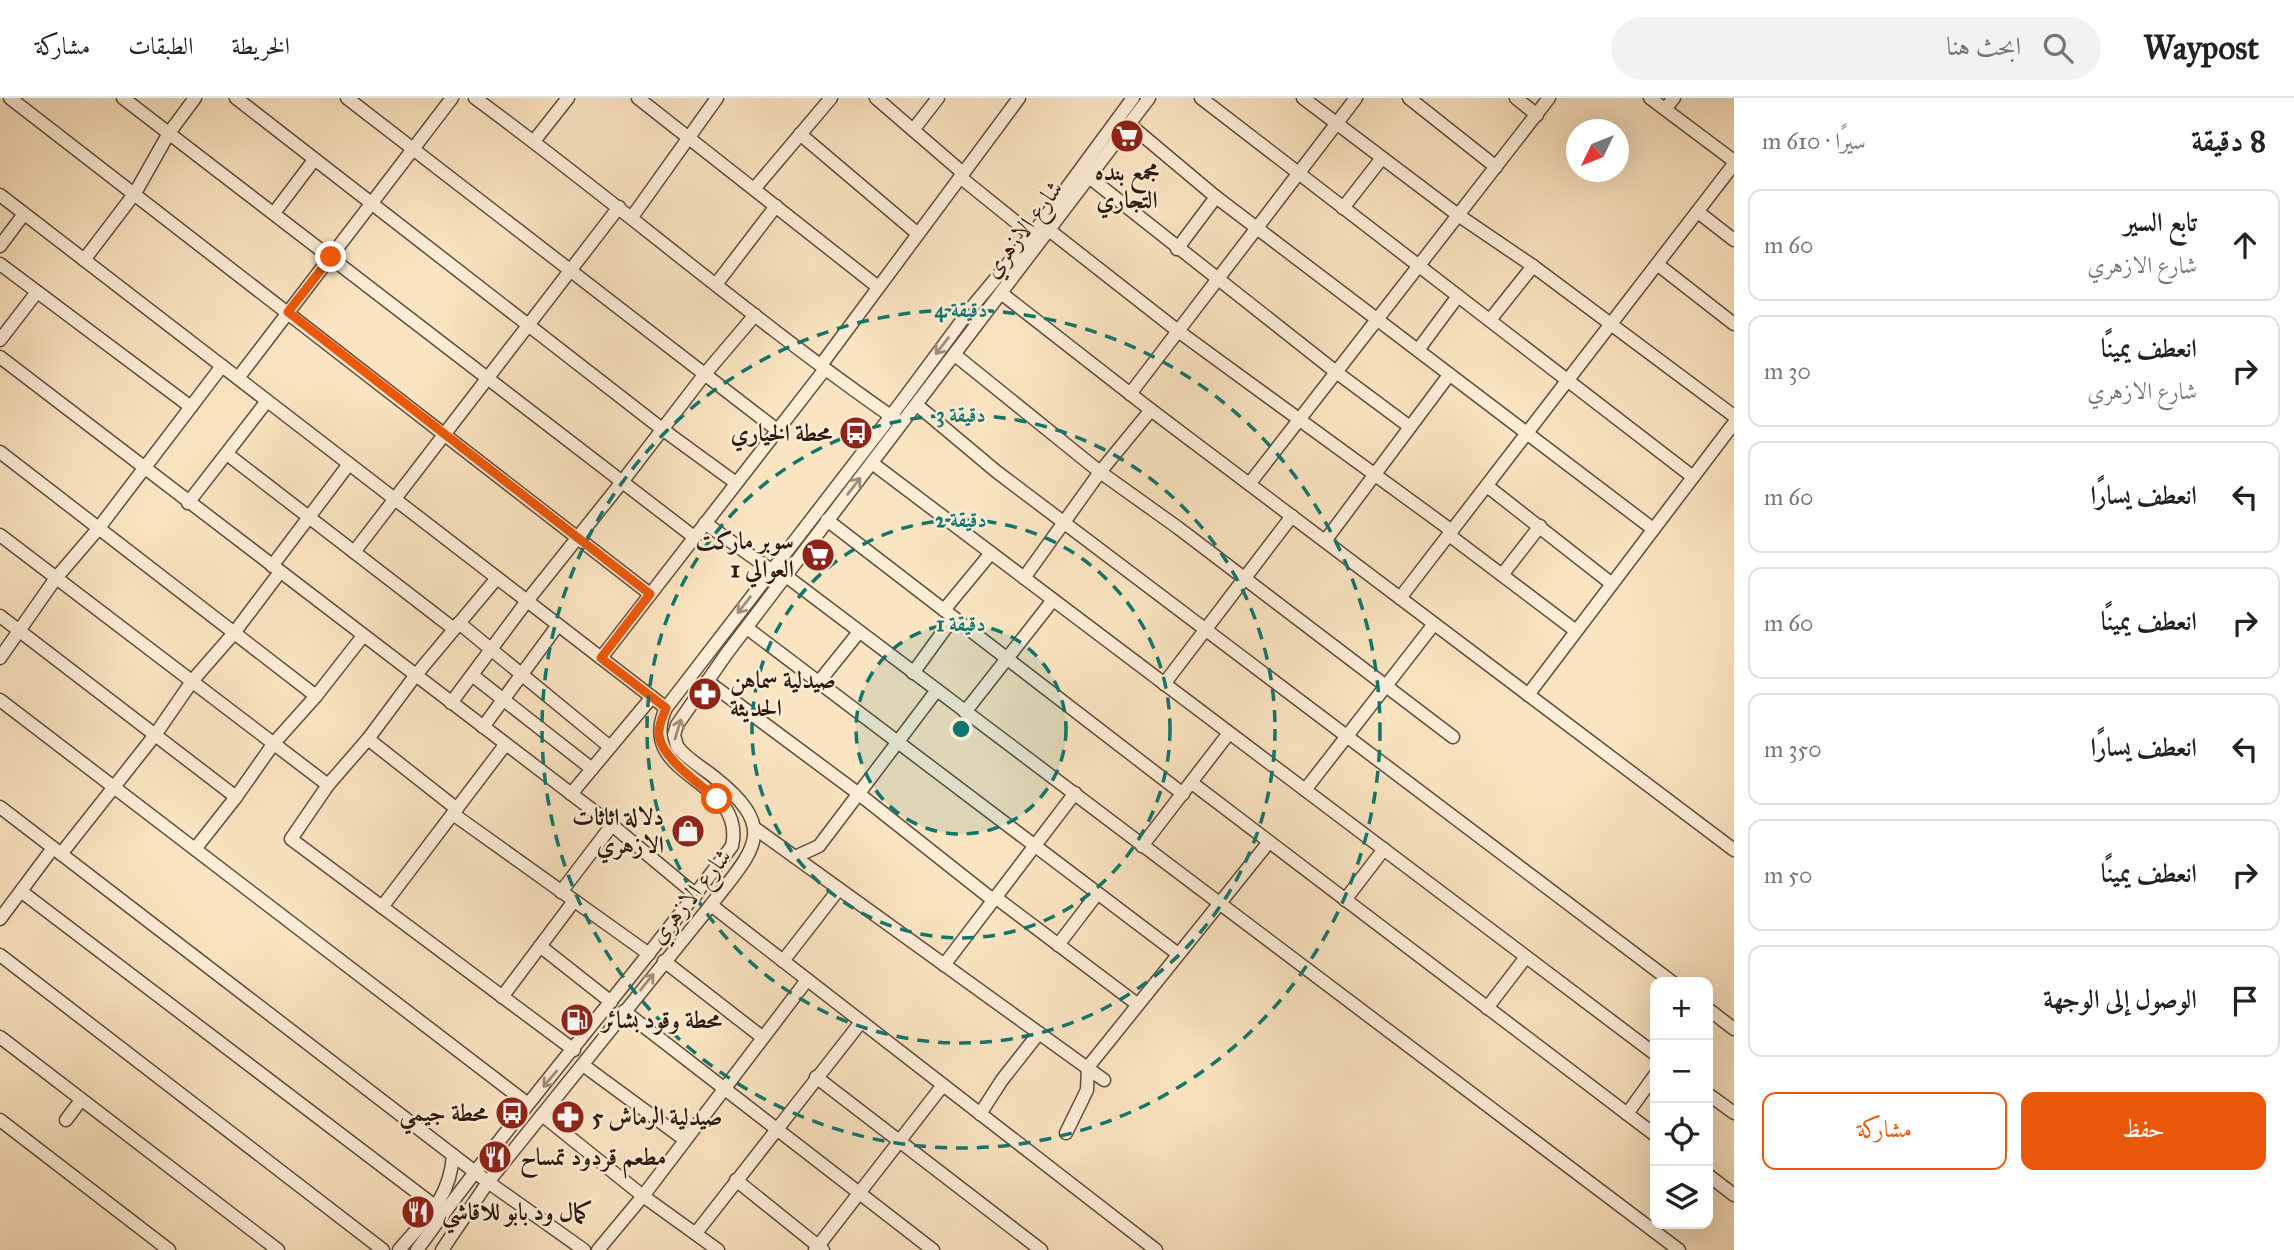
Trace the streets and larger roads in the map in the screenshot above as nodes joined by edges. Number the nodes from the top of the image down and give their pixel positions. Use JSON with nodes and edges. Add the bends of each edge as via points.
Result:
{"nodes":[{"id":1,"x":10,"y":98,"type":"edge"},
{"id":2,"x":124,"y":98,"type":"edge"},
{"id":3,"x":195,"y":98,"type":"edge"},
{"id":4,"x":236,"y":98,"type":"edge"},
{"id":5,"x":347,"y":98,"type":"edge"},
{"id":6,"x":452,"y":98,"type":"edge"},
{"id":7,"x":475,"y":98,"type":"edge"},
{"id":8,"x":568,"y":98,"type":"edge"},
{"id":9,"x":638,"y":98,"type":"edge"},
{"id":10,"x":717,"y":98,"type":"edge"},
{"id":11,"x":831,"y":98,"type":"edge"},
{"id":12,"x":876,"y":98,"type":"edge"},
{"id":13,"x":938,"y":98,"type":"edge"},
{"id":14,"x":1018,"y":98,"type":"edge"},
{"id":15,"x":1133,"y":98,"type":"edge"},
{"id":16,"x":1149,"y":98,"type":"edge"},
{"id":17,"x":1201,"y":98,"type":"edge"},
{"id":18,"x":1303,"y":98,"type":"edge"},
{"id":19,"x":1356,"y":98,"type":"edge"},
{"id":20,"x":1409,"y":98,"type":"edge"},
{"id":21,"x":1516,"y":98,"type":"edge"},
{"id":22,"x":1549,"y":98,"type":"edge"},
{"id":23,"x":1650,"y":98,"type":"edge"},
{"id":24,"x":1674,"y":98,"type":"edge"},
{"id":25,"x":1665,"y":109,"type":"junction"},
{"id":26,"x":1536,"y":115,"type":"junction"},
{"id":27,"x":1129,"y":124,"type":"junction"},
{"id":28,"x":1336,"y":124,"type":"junction"},
{"id":29,"x":913,"y":130,"type":"junction"},
{"id":30,"x":169,"y":133,"type":"junction"},
{"id":31,"x":800,"y":134,"type":"junction"},
{"id":32,"x":689,"y":138,"type":"junction"},
{"id":33,"x":534,"y":141,"type":"junction"},
{"id":34,"x":414,"y":150,"type":"junction"},
{"id":35,"x":1382,"y":158,"type":"junction"},
{"id":36,"x":314,"y":160,"type":"junction"},
{"id":37,"x":1734,"y":163,"type":"edge"},
{"id":38,"x":1496,"y":167,"type":"junction"},
{"id":39,"x":1298,"y":173,"type":"junction"},
{"id":40,"x":961,"y":175,"type":"junction"},
{"id":41,"x":1089,"y":177,"type":"junction"},
{"id":42,"x":754,"y":189,"type":"junction"},
{"id":43,"x":135,"y":193,"type":"junction"},
{"id":44,"x":0,"y":195,"type":"edge"},
{"id":45,"x":1216,"y":197,"type":"junction"},
{"id":46,"x":372,"y":205,"type":"junction"},
{"id":47,"x":776,"y":206,"type":"junction"},
{"id":48,"x":619,"y":207,"type":"junction"},
{"id":49,"x":1343,"y":208,"type":"junction"},
{"id":50,"x":1698,"y":212,"type":"junction"},
{"id":51,"x":24,"y":214,"type":"junction"},
{"id":52,"x":274,"y":214,"type":"junction"},
{"id":53,"x":1458,"y":215,"type":"junction"},
{"id":54,"x":632,"y":217,"type":"junction"},
{"id":55,"x":1257,"y":228,"type":"junction"},
{"id":56,"x":1049,"y":230,"type":"junction"},
{"id":57,"x":918,"y":234,"type":"junction"},
{"id":58,"x":1032,"y":235,"type":"junction"},
{"id":59,"x":1734,"y":240,"type":"edge"},
{"id":60,"x":0,"y":246,"type":"edge"},
{"id":61,"x":1178,"y":249,"type":"junction"},
{"id":62,"x":331,"y":257,"type":"junction"},
{"id":63,"x":84,"y":260,"type":"junction"},
{"id":64,"x":0,"y":264,"type":"edge"},
{"id":65,"x":1657,"y":264,"type":"junction"},
{"id":66,"x":1419,"y":266,"type":"junction"},
{"id":67,"x":1534,"y":266,"type":"junction"},
{"id":68,"x":570,"y":271,"type":"junction"},
{"id":69,"x":1218,"y":279,"type":"junction"},
{"id":70,"x":717,"y":283,"type":"junction"},
{"id":71,"x":878,"y":287,"type":"junction"},
{"id":72,"x":37,"y":292,"type":"junction"},
{"id":73,"x":1001,"y":293,"type":"junction"},
{"id":74,"x":1458,"y":296,"type":"junction"},
{"id":75,"x":288,"y":312,"type":"junction"},
{"id":76,"x":755,"y":315,"type":"junction"},
{"id":77,"x":1377,"y":319,"type":"junction"},
{"id":78,"x":1490,"y":320,"type":"junction"},
{"id":79,"x":1611,"y":324,"type":"junction"},
{"id":80,"x":1734,"y":324,"type":"edge"},
{"id":81,"x":527,"y":325,"type":"junction"},
{"id":82,"x":1178,"y":331,"type":"junction"},
{"id":83,"x":0,"y":340,"type":"edge"},
{"id":84,"x":1418,"y":350,"type":"junction"},
{"id":85,"x":955,"y":355,"type":"junction"},
{"id":86,"x":2,"y":363,"type":"edge"},
{"id":87,"x":222,"y":366,"type":"junction"},
{"id":88,"x":823,"y":367,"type":"junction"},
{"id":89,"x":1336,"y":372,"type":"junction"},
{"id":90,"x":1450,"y":374,"type":"junction"},
{"id":91,"x":704,"y":375,"type":"junction"},
{"id":92,"x":238,"y":378,"type":"junction"},
{"id":93,"x":488,"y":378,"type":"junction"},
{"id":94,"x":1568,"y":381,"type":"junction"},
{"id":95,"x":1130,"y":394,"type":"junction"},
{"id":96,"x":268,"y":401,"type":"junction"},
{"id":97,"x":917,"y":405,"type":"junction"},
{"id":98,"x":191,"y":407,"type":"junction"},
{"id":99,"x":1151,"y":410,"type":"junction"},
{"id":100,"x":1734,"y":416,"type":"edge"},
{"id":101,"x":896,"y":420,"type":"junction"},
{"id":102,"x":1299,"y":420,"type":"junction"},
{"id":103,"x":1734,"y":423,"type":"edge"},
{"id":104,"x":1410,"y":427,"type":"junction"},
{"id":105,"x":662,"y":429,"type":"junction"},
{"id":106,"x":777,"y":430,"type":"junction"},
{"id":107,"x":445,"y":433,"type":"junction"},
{"id":108,"x":1527,"y":433,"type":"junction"},
{"id":109,"x":0,"y":452,"type":"edge"},
{"id":110,"x":227,"y":454,"type":"junction"},
{"id":111,"x":872,"y":463,"type":"junction"},
{"id":112,"x":349,"y":464,"type":"junction"},
{"id":113,"x":145,"y":468,"type":"junction"},
{"id":114,"x":1100,"y":472,"type":"junction"},
{"id":115,"x":1374,"y":475,"type":"junction"},
{"id":116,"x":1693,"y":477,"type":"junction"},
{"id":117,"x":622,"y":482,"type":"junction"},
{"id":118,"x":737,"y":483,"type":"junction"},
{"id":119,"x":1250,"y":483,"type":"junction"},
{"id":120,"x":1487,"y":486,"type":"junction"},
{"id":121,"x":394,"y":499,"type":"junction"},
{"id":122,"x":188,"y":503,"type":"junction"},
{"id":123,"x":1292,"y":516,"type":"junction"},
{"id":124,"x":309,"y":517,"type":"junction"},
{"id":125,"x":827,"y":520,"type":"junction"},
{"id":126,"x":1064,"y":522,"type":"junction"},
{"id":127,"x":705,"y":523,"type":"junction"},
{"id":128,"x":1540,"y":526,"type":"junction"},
{"id":129,"x":98,"y":529,"type":"junction"},
{"id":130,"x":1653,"y":529,"type":"junction"},
{"id":131,"x":1450,"y":533,"type":"junction"},
{"id":132,"x":0,"y":535,"type":"edge"},
{"id":133,"x":578,"y":537,"type":"junction"},
{"id":134,"x":694,"y":537,"type":"junction"},
{"id":135,"x":1325,"y":541,"type":"junction"},
{"id":136,"x":354,"y":552,"type":"junction"},
{"id":137,"x":991,"y":553,"type":"junction"},
{"id":138,"x":276,"y":569,"type":"junction"},
{"id":139,"x":771,"y":570,"type":"junction"},
{"id":140,"x":1502,"y":575,"type":"junction"},
{"id":141,"x":786,"y":576,"type":"junction"},
{"id":142,"x":56,"y":578,"type":"junction"},
{"id":143,"x":497,"y":578,"type":"junction"},
{"id":144,"x":1024,"y":578,"type":"junction"},
{"id":145,"x":1244,"y":578,"type":"junction"},
{"id":146,"x":1612,"y":584,"type":"junction"},
{"id":147,"x":650,"y":594,"type":"junction"},
{"id":148,"x":1400,"y":598,"type":"junction"},
{"id":149,"x":1053,"y":600,"type":"junction"},
{"id":150,"x":527,"y":601,"type":"junction"},
{"id":151,"x":948,"y":614,"type":"junction"},
{"id":152,"x":0,"y":616,"type":"edge"},
{"id":153,"x":1434,"y":624,"type":"junction"},
{"id":154,"x":558,"y":625,"type":"junction"},
{"id":155,"x":456,"y":626,"type":"junction"},
{"id":156,"x":747,"y":628,"type":"junction"},
{"id":157,"x":1206,"y":630,"type":"junction"},
{"id":158,"x":20,"y":631,"type":"junction"},
{"id":159,"x":1576,"y":631,"type":"junction"},
{"id":160,"x":859,"y":632,"type":"junction"},
{"id":161,"x":234,"y":633,"type":"junction"},
{"id":162,"x":363,"y":636,"type":"junction"},
{"id":163,"x":490,"y":649,"type":"junction"},
{"id":164,"x":0,"y":658,"type":"edge"},
{"id":165,"x":601,"y":658,"type":"junction"},
{"id":166,"x":1006,"y":659,"type":"junction"},
{"id":167,"x":914,"y":673,"type":"junction"},
{"id":168,"x":472,"y":675,"type":"junction"},
{"id":169,"x":522,"y":675,"type":"junction"},
{"id":170,"x":415,"y":676,"type":"junction"},
{"id":171,"x":193,"y":680,"type":"junction"},
{"id":172,"x":708,"y":681,"type":"junction"},
{"id":173,"x":818,"y":683,"type":"junction"},
{"id":174,"x":1164,"y":684,"type":"junction"},
{"id":175,"x":1387,"y":687,"type":"junction"},
{"id":176,"x":937,"y":691,"type":"junction"},
{"id":177,"x":1528,"y":695,"type":"junction"},
{"id":178,"x":316,"y":696,"type":"junction"},
{"id":179,"x":652,"y":697,"type":"junction"},
{"id":180,"x":504,"y":699,"type":"junction"},
{"id":181,"x":0,"y":700,"type":"edge"},
{"id":182,"x":451,"y":703,"type":"junction"},
{"id":183,"x":666,"y":708,"type":"junction"},
{"id":184,"x":965,"y":712,"type":"junction"},
{"id":185,"x":483,"y":727,"type":"junction"},
{"id":186,"x":1229,"y":733,"type":"junction"},
{"id":187,"x":155,"y":735,"type":"junction"},
{"id":188,"x":1346,"y":736,"type":"junction"},
{"id":189,"x":1453,"y":737,"type":"dead end"},
{"id":190,"x":368,"y":739,"type":"junction"},
{"id":191,"x":274,"y":743,"type":"junction"},
{"id":192,"x":898,"y":744,"type":"junction"},
{"id":193,"x":505,"y":745,"type":"junction"},
{"id":194,"x":610,"y":747,"type":"junction"},
{"id":195,"x":592,"y":769,"type":"junction"},
{"id":196,"x":1192,"y":783,"type":"junction"},
{"id":197,"x":328,"y":785,"type":"junction"},
{"id":198,"x":115,"y":788,"type":"junction"},
{"id":199,"x":1305,"y":790,"type":"junction"},
{"id":200,"x":1075,"y":793,"type":"junction"},
{"id":201,"x":571,"y":794,"type":"junction"},
{"id":202,"x":859,"y":794,"type":"junction"},
{"id":203,"x":1183,"y":794,"type":"junction"},
{"id":204,"x":236,"y":797,"type":"junction"},
{"id":205,"x":0,"y":807,"type":"edge"},
{"id":206,"x":455,"y":811,"type":"junction"},
{"id":207,"x":612,"y":825,"type":"junction"},
{"id":208,"x":756,"y":829,"type":"junction"},
{"id":209,"x":1269,"y":842,"type":"junction"},
{"id":210,"x":1034,"y":846,"type":"junction"},
{"id":211,"x":1142,"y":846,"type":"junction"},
{"id":212,"x":195,"y":849,"type":"junction"},
{"id":213,"x":1384,"y":849,"type":"junction"},
{"id":214,"x":1734,"y":850,"type":"edge"},
{"id":215,"x":57,"y":851,"type":"junction"},
{"id":216,"x":795,"y":857,"type":"junction"},
{"id":217,"x":839,"y":889,"type":"junction"},
{"id":218,"x":22,"y":892,"type":"junction"},
{"id":219,"x":561,"y":892,"type":"junction"},
{"id":220,"x":1097,"y":894,"type":"junction"},
{"id":221,"x":696,"y":895,"type":"junction"},
{"id":222,"x":994,"y":899,"type":"junction"},
{"id":223,"x":1345,"y":900,"type":"junction"},
{"id":224,"x":574,"y":901,"type":"junction"},
{"id":225,"x":1219,"y":904,"type":"junction"},
{"id":226,"x":711,"y":905,"type":"junction"},
{"id":227,"x":382,"y":907,"type":"junction"},
{"id":228,"x":2,"y":913,"type":"edge"},
{"id":229,"x":1058,"y":945,"type":"junction"},
{"id":230,"x":540,"y":946,"type":"junction"},
{"id":231,"x":649,"y":954,"type":"junction"},
{"id":232,"x":1178,"y":954,"type":"junction"},
{"id":233,"x":0,"y":955,"type":"edge"},
{"id":234,"x":1526,"y":957,"type":"junction"},
{"id":235,"x":664,"y":961,"type":"junction"},
{"id":236,"x":783,"y":961,"type":"junction"},
{"id":237,"x":944,"y":965,"type":"junction"},
{"id":238,"x":1665,"y":977,"type":"edge"},
{"id":239,"x":807,"y":980,"type":"junction"},
{"id":240,"x":502,"y":997,"type":"junction"},
{"id":241,"x":611,"y":1002,"type":"junction"},
{"id":242,"x":1137,"y":1004,"type":"junction"},
{"id":243,"x":1488,"y":1008,"type":"junction"},
{"id":244,"x":624,"y":1011,"type":"junction"},
{"id":245,"x":1713,"y":1013,"type":"edge"},
{"id":246,"x":861,"y":1022,"type":"junction"},
{"id":247,"x":1734,"y":1029,"type":"edge"},
{"id":248,"x":1039,"y":1033,"type":"junction"},
{"id":249,"x":0,"y":1037,"type":"edge"},
{"id":250,"x":762,"y":1037,"type":"junction"},
{"id":251,"x":574,"y":1050,"type":"junction"},
{"id":252,"x":1650,"y":1050,"type":"edge"},
{"id":253,"x":583,"y":1065,"type":"junction"},
{"id":254,"x":1088,"y":1067,"type":"junction"},
{"id":255,"x":816,"y":1077,"type":"junction"},
{"id":256,"x":1104,"y":1080,"type":"dead end"},
{"id":257,"x":1650,"y":1082,"type":"edge"},
{"id":258,"x":943,"y":1085,"type":"junction"},
{"id":259,"x":725,"y":1089,"type":"junction"},
{"id":260,"x":1713,"y":1098,"type":"edge"},
{"id":261,"x":82,"y":1100,"type":"junction"},
{"id":262,"x":528,"y":1104,"type":"junction"},
{"id":263,"x":1734,"y":1113,"type":"edge"},
{"id":264,"x":980,"y":1114,"type":"junction"},
{"id":265,"x":1627,"y":1114,"type":"junction"},
{"id":266,"x":542,"y":1115,"type":"junction"},
{"id":267,"x":0,"y":1120,"type":"edge"},
{"id":268,"x":66,"y":1120,"type":"dead end"},
{"id":269,"x":776,"y":1129,"type":"junction"},
{"id":270,"x":1650,"y":1131,"type":"edge"},
{"id":271,"x":1066,"y":1133,"type":"dead end"},
{"id":272,"x":685,"y":1140,"type":"junction"},
{"id":273,"x":899,"y":1140,"type":"junction"},
{"id":274,"x":453,"y":1155,"type":"junction"},
{"id":275,"x":474,"y":1171,"type":"junction"},
{"id":276,"x":1713,"y":1179,"type":"edge"},
{"id":277,"x":736,"y":1180,"type":"junction"},
{"id":278,"x":488,"y":1182,"type":"junction"},
{"id":279,"x":859,"y":1193,"type":"junction"},
{"id":280,"x":1734,"y":1195,"type":"edge"},
{"id":281,"x":643,"y":1196,"type":"junction"},
{"id":282,"x":440,"y":1210,"type":"junction"},
{"id":283,"x":696,"y":1233,"type":"junction"},
{"id":284,"x":819,"y":1249,"type":"edge"},
{"id":285,"x":169,"y":1250,"type":"edge"},
{"id":286,"x":278,"y":1250,"type":"edge"},
{"id":287,"x":383,"y":1250,"type":"edge"},
{"id":288,"x":398,"y":1250,"type":"edge"},
{"id":289,"x":417,"y":1250,"type":"edge"},
{"id":290,"x":443,"y":1250,"type":"edge"},
{"id":291,"x":583,"y":1250,"type":"edge"},
{"id":292,"x":598,"y":1250,"type":"edge"},
{"id":293,"x":718,"y":1250,"type":"edge"},
{"id":294,"x":933,"y":1250,"type":"edge"},
{"id":295,"x":1041,"y":1250,"type":"edge"},
{"id":296,"x":1156,"y":1250,"type":"edge"},
{"id":297,"x":1679,"y":1250,"type":"edge"}],
"edges":[{"from":1,"to":43,"type":"street"},
{"from":2,"to":30,"type":"street"},
{"from":3,"to":30,"type":"street"},
{"from":4,"to":36,"type":"street"},
{"from":5,"to":34,"type":"street"},
{"from":6,"to":34,"type":"street"},
{"from":7,"to":33,"type":"street"},
{"from":8,"to":33,"type":"street"},
{"from":9,"to":32,"type":"street"},
{"from":10,"to":32,"type":"street"},
{"from":11,"to":31,"type":"street"},
{"from":12,"to":29,"type":"street"},
{"from":13,"to":29,"type":"street"},
{"from":14,"to":40,"type":"street"},
{"from":15,"to":58,"type":"street","name":"شارع الازهري"},
{"from":16,"to":27,"type":"street","name":"شارع الازهري"},
{"from":17,"to":39,"type":"street"},
{"from":18,"to":28,"type":"street"},
{"from":19,"to":28,"type":"street"},
{"from":20,"to":38,"type":"street"},
{"from":21,"to":26,"type":"street"},
{"from":22,"to":26,"type":"street"},
{"from":23,"to":25,"type":"street"},
{"from":24,"to":25,"type":"street"},
{"from":25,"to":37,"type":"street"},
{"from":26,"to":38,"type":"street"},
{"from":27,"to":41,"type":"street","name":"شارع الازهري"},
{"from":27,"to":45,"type":"street"},
{"from":28,"to":35,"type":"street"},
{"from":28,"to":39,"type":"street"},
{"from":29,"to":40,"type":"street"},
{"from":30,"to":43,"type":"street"},
{"from":30,"to":52,"type":"street"},
{"from":31,"to":42,"type":"street"},
{"from":31,"to":57,"type":"street"},
{"from":32,"to":42,"type":"street"},
{"from":32,"to":54,"type":"street"},
{"from":33,"to":48,"type":"street"},
{"from":34,"to":46,"type":"street"},
{"from":34,"to":68,"type":"street"},
{"from":35,"to":49,"type":"street"},
{"from":35,"to":53,"type":"street"},
{"from":36,"to":46,"type":"street"},
{"from":36,"to":52,"type":"street"},
{"from":37,"to":50,"type":"street"},
{"from":38,"to":53,"type":"street"},
{"from":39,"to":49,"type":"street"},
{"from":39,"to":55,"type":"street"},
{"from":40,"to":57,"type":"street"},
{"from":40,"to":58,"type":"street"},
{"from":41,"to":56,"type":"street","name":"شارع الازهري"},
{"from":41,"to":61,"type":"street"},
{"from":42,"to":47,"type":"street"},
{"from":43,"to":63,"type":"street"},
{"from":43,"to":75,"type":"street"},
{"from":44,"to":51,"type":"street"},
{"from":45,"to":55,"type":"street"},
{"from":45,"to":61,"type":"street"},
{"from":46,"to":62,"type":"street"},
{"from":46,"to":81,"type":"street"},
{"from":47,"to":70,"type":"street"},
{"from":47,"to":71,"type":"street"},
{"from":48,"to":54,"type":"street"},
{"from":48,"to":68,"type":"street"},
{"from":49,"to":66,"type":"street"},
{"from":50,"to":59,"type":"street"},
{"from":50,"to":65,"type":"street"},
{"from":51,"to":60,"type":"street"},
{"from":51,"to":63,"type":"street"},
{"from":52,"to":62,"type":"street"},
{"from":53,"to":66,"type":"street"},
{"from":53,"to":67,"type":"street"},
{"from":54,"to":70,"type":"street"},
{"from":55,"to":69,"type":"street"},
{"from":55,"to":77,"type":"street"},
{"from":56,"to":73,"type":"street","name":"شارع الازهري"},
{"from":56,"to":82,"type":"street"},
{"from":57,"to":71,"type":"street"},
{"from":58,"to":101,"type":"street","name":"شارع الازهري","one_way":true,"via":[[965,317]]},
{"from":61,"to":69,"type":"street"},
{"from":62,"to":75,"type":"street"},
{"from":62,"to":93,"type":"street"},
{"from":63,"to":87,"type":"street"},
{"from":64,"to":72,"type":"street"},
{"from":65,"to":79,"type":"street"},
{"from":65,"to":80,"type":"street"},
{"from":66,"to":74,"type":"street"},
{"from":66,"to":77,"type":"street"},
{"from":67,"to":78,"type":"street"},
{"from":67,"to":79,"type":"street"},
{"from":68,"to":81,"type":"street"},
{"from":68,"to":91,"type":"street"},
{"from":69,"to":82,"type":"street"},
{"from":69,"to":89,"type":"street"},
{"from":70,"to":76,"type":"street"},
{"from":71,"to":88,"type":"street"},
{"from":72,"to":83,"type":"street"},
{"from":72,"to":98,"type":"street"},
{"from":73,"to":85,"type":"street","name":"شارع الازهري"},
{"from":73,"to":95,"type":"street"},
{"from":74,"to":78,"type":"street"},
{"from":74,"to":84,"type":"street"},
{"from":75,"to":92,"type":"street"},
{"from":75,"to":107,"type":"street"},
{"from":76,"to":88,"type":"street"},
{"from":76,"to":91,"type":"street"},
{"from":77,"to":84,"type":"street"},
{"from":77,"to":89,"type":"street"},
{"from":78,"to":94,"type":"street"},
{"from":79,"to":94,"type":"street"},
{"from":79,"to":100,"type":"street"},
{"from":81,"to":93,"type":"street"},
{"from":81,"to":105,"type":"street"},
{"from":82,"to":95,"type":"street"},
{"from":82,"to":102,"type":"street"},
{"from":84,"to":90,"type":"street"},
{"from":85,"to":97,"type":"street","name":"شارع الازهري"},
{"from":85,"to":114,"type":"street"},
{"from":86,"to":113,"type":"street"},
{"from":87,"to":92,"type":"street"},
{"from":87,"to":98,"type":"street"},
{"from":88,"to":101,"type":"street"},
{"from":88,"to":106,"type":"street"},
{"from":89,"to":102,"type":"street"},
{"from":89,"to":104,"type":"street"},
{"from":90,"to":104,"type":"street"},
{"from":90,"to":108,"type":"street"},
{"from":91,"to":105,"type":"street"},
{"from":91,"to":106,"type":"street"},
{"from":92,"to":96,"type":"street"},
{"from":93,"to":107,"type":"street"},
{"from":93,"to":117,"type":"street"},
{"from":94,"to":108,"type":"street"},
{"from":94,"to":116,"type":"street"},
{"from":95,"to":99,"type":"street"},
{"from":96,"to":110,"type":"street"},
{"from":96,"to":112,"type":"street"},
{"from":97,"to":101,"type":"street","name":"شارع الازهري"},
{"from":97,"to":126,"type":"street"},
{"from":98,"to":113,"type":"street"},
{"from":99,"to":114,"type":"street"},
{"from":99,"to":119,"type":"street"},
{"from":101,"to":111,"type":"street","name":"شارع الازهري"},
{"from":101,"to":139,"type":"street","name":"شارع الازهري"},
{"from":102,"to":115,"type":"street"},
{"from":102,"to":119,"type":"street"},
{"from":103,"to":116,"type":"street"},
{"from":104,"to":115,"type":"street"},
{"from":105,"to":117,"type":"street"},
{"from":105,"to":118,"type":"street"},
{"from":106,"to":118,"type":"street"},
{"from":107,"to":121,"type":"street"},
{"from":107,"to":133,"type":"street"},
{"from":108,"to":120,"type":"street"},
{"from":108,"to":130,"type":"street"},
{"from":109,"to":129,"type":"street"},
{"from":110,"to":122,"type":"street"},
{"from":110,"to":124,"type":"street"},
{"from":125,"to":111,"type":"street","name":"شارع الازهري","one_way":true},
{"from":111,"to":137,"type":"street"},
{"from":112,"to":121,"type":"street"},
{"from":112,"to":124,"type":"street"},
{"from":113,"to":122,"type":"street"},
{"from":113,"to":129,"type":"street"},
{"from":114,"to":126,"type":"street"},
{"from":114,"to":145,"type":"street"},
{"from":115,"to":131,"type":"street"},
{"from":115,"to":135,"type":"street"},
{"from":116,"to":130,"type":"street"},
{"from":117,"to":133,"type":"street"},
{"from":117,"to":134,"type":"street"},
{"from":118,"to":127,"type":"street"},
{"from":119,"to":123,"type":"street"},
{"from":120,"to":128,"type":"street"},
{"from":120,"to":131,"type":"street"},
{"from":121,"to":136,"type":"street"},
{"from":121,"to":143,"type":"street"},
{"from":122,"to":138,"type":"street"},
{"from":123,"to":135,"type":"street"},
{"from":123,"to":145,"type":"street"},
{"from":124,"to":136,"type":"street"},
{"from":124,"to":138,"type":"street"},
{"from":125,"to":141,"type":"street","name":"شارع الازهري"},
{"from":125,"to":151,"type":"street"},
{"from":126,"to":144,"type":"street"},
{"from":126,"to":157,"type":"street"},
{"from":127,"to":134,"type":"street"},
{"from":127,"to":139,"type":"street"},
{"from":128,"to":140,"type":"street"},
{"from":128,"to":146,"type":"street"},
{"from":129,"to":142,"type":"street"},
{"from":129,"to":161,"type":"street"},
{"from":130,"to":146,"type":"street"},
{"from":131,"to":140,"type":"street"},
{"from":131,"to":148,"type":"street"},
{"from":132,"to":142,"type":"street"},
{"from":133,"to":147,"type":"street"},
{"from":133,"to":150,"type":"street"},
{"from":134,"to":147,"type":"street"},
{"from":135,"to":148,"type":"street"},
{"from":136,"to":155,"type":"street"},
{"from":137,"to":144,"type":"street"},
{"from":137,"to":151,"type":"street"},
{"from":138,"to":161,"type":"street"},
{"from":138,"to":162,"type":"street"},
{"from":139,"to":183,"type":"street","name":"شارع الازهري","one_way":true},
{"from":140,"to":159,"type":"street"},
{"from":141,"to":156,"type":"street","name":"شارع الازهري"},
{"from":141,"to":160,"type":"street"},
{"from":142,"to":158,"type":"street"},
{"from":142,"to":171,"type":"street"},
{"from":143,"to":150,"type":"street"},
{"from":143,"to":155,"type":"street"},
{"from":144,"to":149,"type":"street"},
{"from":145,"to":157,"type":"street"},
{"from":145,"to":175,"type":"street"},
{"from":146,"to":159,"type":"street"},
{"from":147,"to":165,"type":"street"},
{"from":148,"to":153,"type":"street"},
{"from":149,"to":166,"type":"street"},
{"from":149,"to":174,"type":"street"},
{"from":150,"to":154,"type":"street"},
{"from":150,"to":163,"type":"street"},
{"from":151,"to":166,"type":"street"},
{"from":151,"to":167,"type":"street"},
{"from":152,"to":158,"type":"street"},
{"from":153,"to":175,"type":"street"},
{"from":153,"to":177,"type":"street"},
{"from":154,"to":165,"type":"street"},
{"from":154,"to":169,"type":"street"},
{"from":155,"to":163,"type":"street"},
{"from":155,"to":170,"type":"street"},
{"from":156,"to":172,"type":"street","name":"شارع الازهري"},
{"from":156,"to":173,"type":"street"},
{"from":157,"to":174,"type":"street"},
{"from":157,"to":188,"type":"street"},
{"from":158,"to":164,"type":"street"},
{"from":158,"to":187,"type":"street"},
{"from":159,"to":177,"type":"street"},
{"from":160,"to":167,"type":"street"},
{"from":160,"to":173,"type":"street"},
{"from":161,"to":171,"type":"street"},
{"from":161,"to":178,"type":"street"},
{"from":162,"to":170,"type":"street"},
{"from":162,"to":178,"type":"street"},
{"from":163,"to":168,"type":"street"},
{"from":163,"to":169,"type":"street"},
{"from":165,"to":179,"type":"street"},
{"from":166,"to":184,"type":"street"},
{"from":166,"to":203,"type":"street"},
{"from":167,"to":176,"type":"street"},
{"from":168,"to":180,"type":"street"},
{"from":168,"to":182,"type":"street"},
{"from":169,"to":180,"type":"street"},
{"from":169,"to":194,"type":"street"},
{"from":170,"to":182,"type":"street"},
{"from":170,"to":190,"type":"street"},
{"from":171,"to":187,"type":"street"},
{"from":171,"to":191,"type":"street"},
{"from":172,"to":202,"type":"street"},
{"from":208,"to":172,"type":"street","name":"شارع الازهري","one_way":true,"via":[[741,799],[681,752],[674,740],[681,719]]},
{"from":173,"to":192,"type":"street"},
{"from":174,"to":186,"type":"street"},
{"from":175,"to":188,"type":"street"},
{"from":175,"to":189,"type":"street"},
{"from":176,"to":184,"type":"street"},
{"from":176,"to":192,"type":"street"},
{"from":177,"to":214,"type":"street"},
{"from":178,"to":191,"type":"street"},
{"from":179,"to":183,"type":"street"},
{"from":179,"to":194,"type":"street"},
{"from":180,"to":185,"type":"street"},
{"from":180,"to":195,"type":"street"},
{"from":181,"to":198,"type":"street"},
{"from":182,"to":185,"type":"street"},
{"from":183,"to":221,"type":"street","name":"شارع الازهري","via":[[660,723],[662,748],[717,799],[735,828],[732,846]]},
{"from":184,"to":200,"type":"street"},
{"from":185,"to":193,"type":"street"},
{"from":186,"to":196,"type":"street"},
{"from":186,"to":199,"type":"street"},
{"from":187,"to":198,"type":"street"},
{"from":187,"to":204,"type":"street"},
{"from":188,"to":199,"type":"street"},
{"from":188,"to":238,"type":"street"},
{"from":190,"to":197,"type":"street"},
{"from":190,"to":206,"type":"street"},
{"from":191,"to":197,"type":"street"},
{"from":191,"to":204,"type":"street"},
{"from":192,"to":202,"type":"street"},
{"from":192,"to":210,"type":"street"},
{"from":193,"to":201,"type":"street"},
{"from":193,"to":206,"type":"street"},
{"from":194,"to":195,"type":"street"},
{"from":195,"to":201,"type":"street"},
{"from":196,"to":203,"type":"street"},
{"from":196,"to":209,"type":"street"},
{"from":197,"to":227,"type":"street","via":[[291,839]]},
{"from":198,"to":212,"type":"street"},
{"from":198,"to":215,"type":"street"},
{"from":199,"to":213,"type":"street"},
{"from":200,"to":210,"type":"street"},
{"from":200,"to":211,"type":"street"},
{"from":201,"to":207,"type":"street"},
{"from":202,"to":216,"type":"street","via":[[819,846]]},
{"from":202,"to":222,"type":"street"},
{"from":203,"to":211,"type":"street"},
{"from":204,"to":212,"type":"street"},
{"from":205,"to":215,"type":"street"},
{"from":206,"to":219,"type":"street"},
{"from":206,"to":227,"type":"street"},
{"from":207,"to":219,"type":"street"},
{"from":207,"to":221,"type":"street"},
{"from":208,"to":216,"type":"street"},
{"from":208,"to":226,"type":"street","name":"شارع الازهري","via":[[749,855]]},
{"from":209,"to":223,"type":"street"},
{"from":209,"to":225,"type":"street"},
{"from":210,"to":220,"type":"street"},
{"from":210,"to":222,"type":"street"},
{"from":211,"to":225,"type":"street"},
{"from":212,"to":262,"type":"street"},
{"from":213,"to":223,"type":"street"},
{"from":213,"to":234,"type":"street"},
{"from":215,"to":218,"type":"street"},
{"from":215,"to":274,"type":"street"},
{"from":216,"to":217,"type":"street"},
{"from":217,"to":236,"type":"street"},
{"from":217,"to":237,"type":"street"},
{"from":218,"to":228,"type":"street"},
{"from":218,"to":282,"type":"street"},
{"from":219,"to":224,"type":"street"},
{"from":220,"to":229,"type":"street"},
{"from":220,"to":232,"type":"street"},
{"from":221,"to":231,"type":"street","name":"شارع الازهري"},
{"from":222,"to":229,"type":"street"},
{"from":222,"to":237,"type":"street"},
{"from":223,"to":243,"type":"street"},
{"from":224,"to":230,"type":"street"},
{"from":224,"to":231,"type":"street"},
{"from":225,"to":232,"type":"street"},
{"from":225,"to":297,"type":"street"},
{"from":226,"to":235,"type":"street","name":"شارع الازهري"},
{"from":226,"to":236,"type":"street"},
{"from":227,"to":240,"type":"street"},
{"from":229,"to":242,"type":"street"},
{"from":230,"to":240,"type":"street"},
{"from":230,"to":241,"type":"street"},
{"from":231,"to":241,"type":"street","name":"شارع الازهري"},
{"from":232,"to":242,"type":"street"},
{"from":233,"to":287,"type":"street"},
{"from":234,"to":243,"type":"street"},
{"from":234,"to":252,"type":"street"},
{"from":244,"to":235,"type":"street","name":"شارع الازهري","one_way":true},
{"from":235,"to":250,"type":"street"},
{"from":236,"to":239,"type":"street"},
{"from":237,"to":248,"type":"street"},
{"from":239,"to":246,"type":"street"},
{"from":239,"to":250,"type":"street"},
{"from":240,"to":251,"type":"street"},
{"from":241,"to":251,"type":"street","name":"شارع الازهري"},
{"from":242,"to":254,"type":"street"},
{"from":243,"to":265,"type":"street"},
{"from":244,"to":253,"type":"street","name":"شارع الازهري"},
{"from":244,"to":259,"type":"street"},
{"from":245,"to":247,"type":"street"},
{"from":246,"to":255,"type":"street"},
{"from":246,"to":258,"type":"street"},
{"from":248,"to":254,"type":"street"},
{"from":248,"to":264,"type":"street"},
{"from":249,"to":261,"type":"street"},
{"from":250,"to":259,"type":"street"},
{"from":251,"to":262,"type":"street","name":"شارع الازهري","one_way":true},
{"from":253,"to":266,"type":"street","name":"شارع الازهري"},
{"from":253,"to":272,"type":"street"},
{"from":254,"to":256,"type":"street"},
{"from":254,"to":271,"type":"street","via":[[1087,1090]]},
{"from":255,"to":269,"type":"street"},
{"from":255,"to":273,"type":"street"},
{"from":257,"to":265,"type":"street"},
{"from":258,"to":264,"type":"street"},
{"from":258,"to":273,"type":"street"},
{"from":259,"to":269,"type":"street"},
{"from":259,"to":272,"type":"street"},
{"from":260,"to":263,"type":"street"},
{"from":261,"to":268,"type":"street"},
{"from":261,"to":286,"type":"street"},
{"from":262,"to":275,"type":"street","name":"شارع الازهري"},
{"from":264,"to":296,"type":"street"},
{"from":265,"to":270,"type":"street"},
{"from":266,"to":278,"type":"street","name":"شارع الازهري"},
{"from":266,"to":281,"type":"street"},
{"from":267,"to":285,"type":"street"},
{"from":269,"to":277,"type":"street"},
{"from":269,"to":279,"type":"street"},
{"from":272,"to":281,"type":"street"},
{"from":273,"to":279,"type":"street"},
{"from":273,"to":295,"type":"street"},
{"from":274,"to":275,"type":"street"},
{"from":274,"to":282,"type":"street"},
{"from":275,"to":278,"type":"street"},
{"from":275,"to":282,"type":"street","name":"شارع الازهري"},
{"from":276,"to":280,"type":"street"},
{"from":277,"to":283,"type":"street"},
{"from":277,"to":284,"type":"street"},
{"from":278,"to":290,"type":"street","name":"شارع الازهري"},
{"from":278,"to":291,"type":"street"},
{"from":279,"to":284,"type":"street"},
{"from":279,"to":294,"type":"street"},
{"from":281,"to":283,"type":"street"},
{"from":281,"to":292,"type":"street"},
{"from":282,"to":288,"type":"street"},
{"from":282,"to":289,"type":"street","name":"شارع الازهري"},
{"from":283,"to":293,"type":"street"}]}
